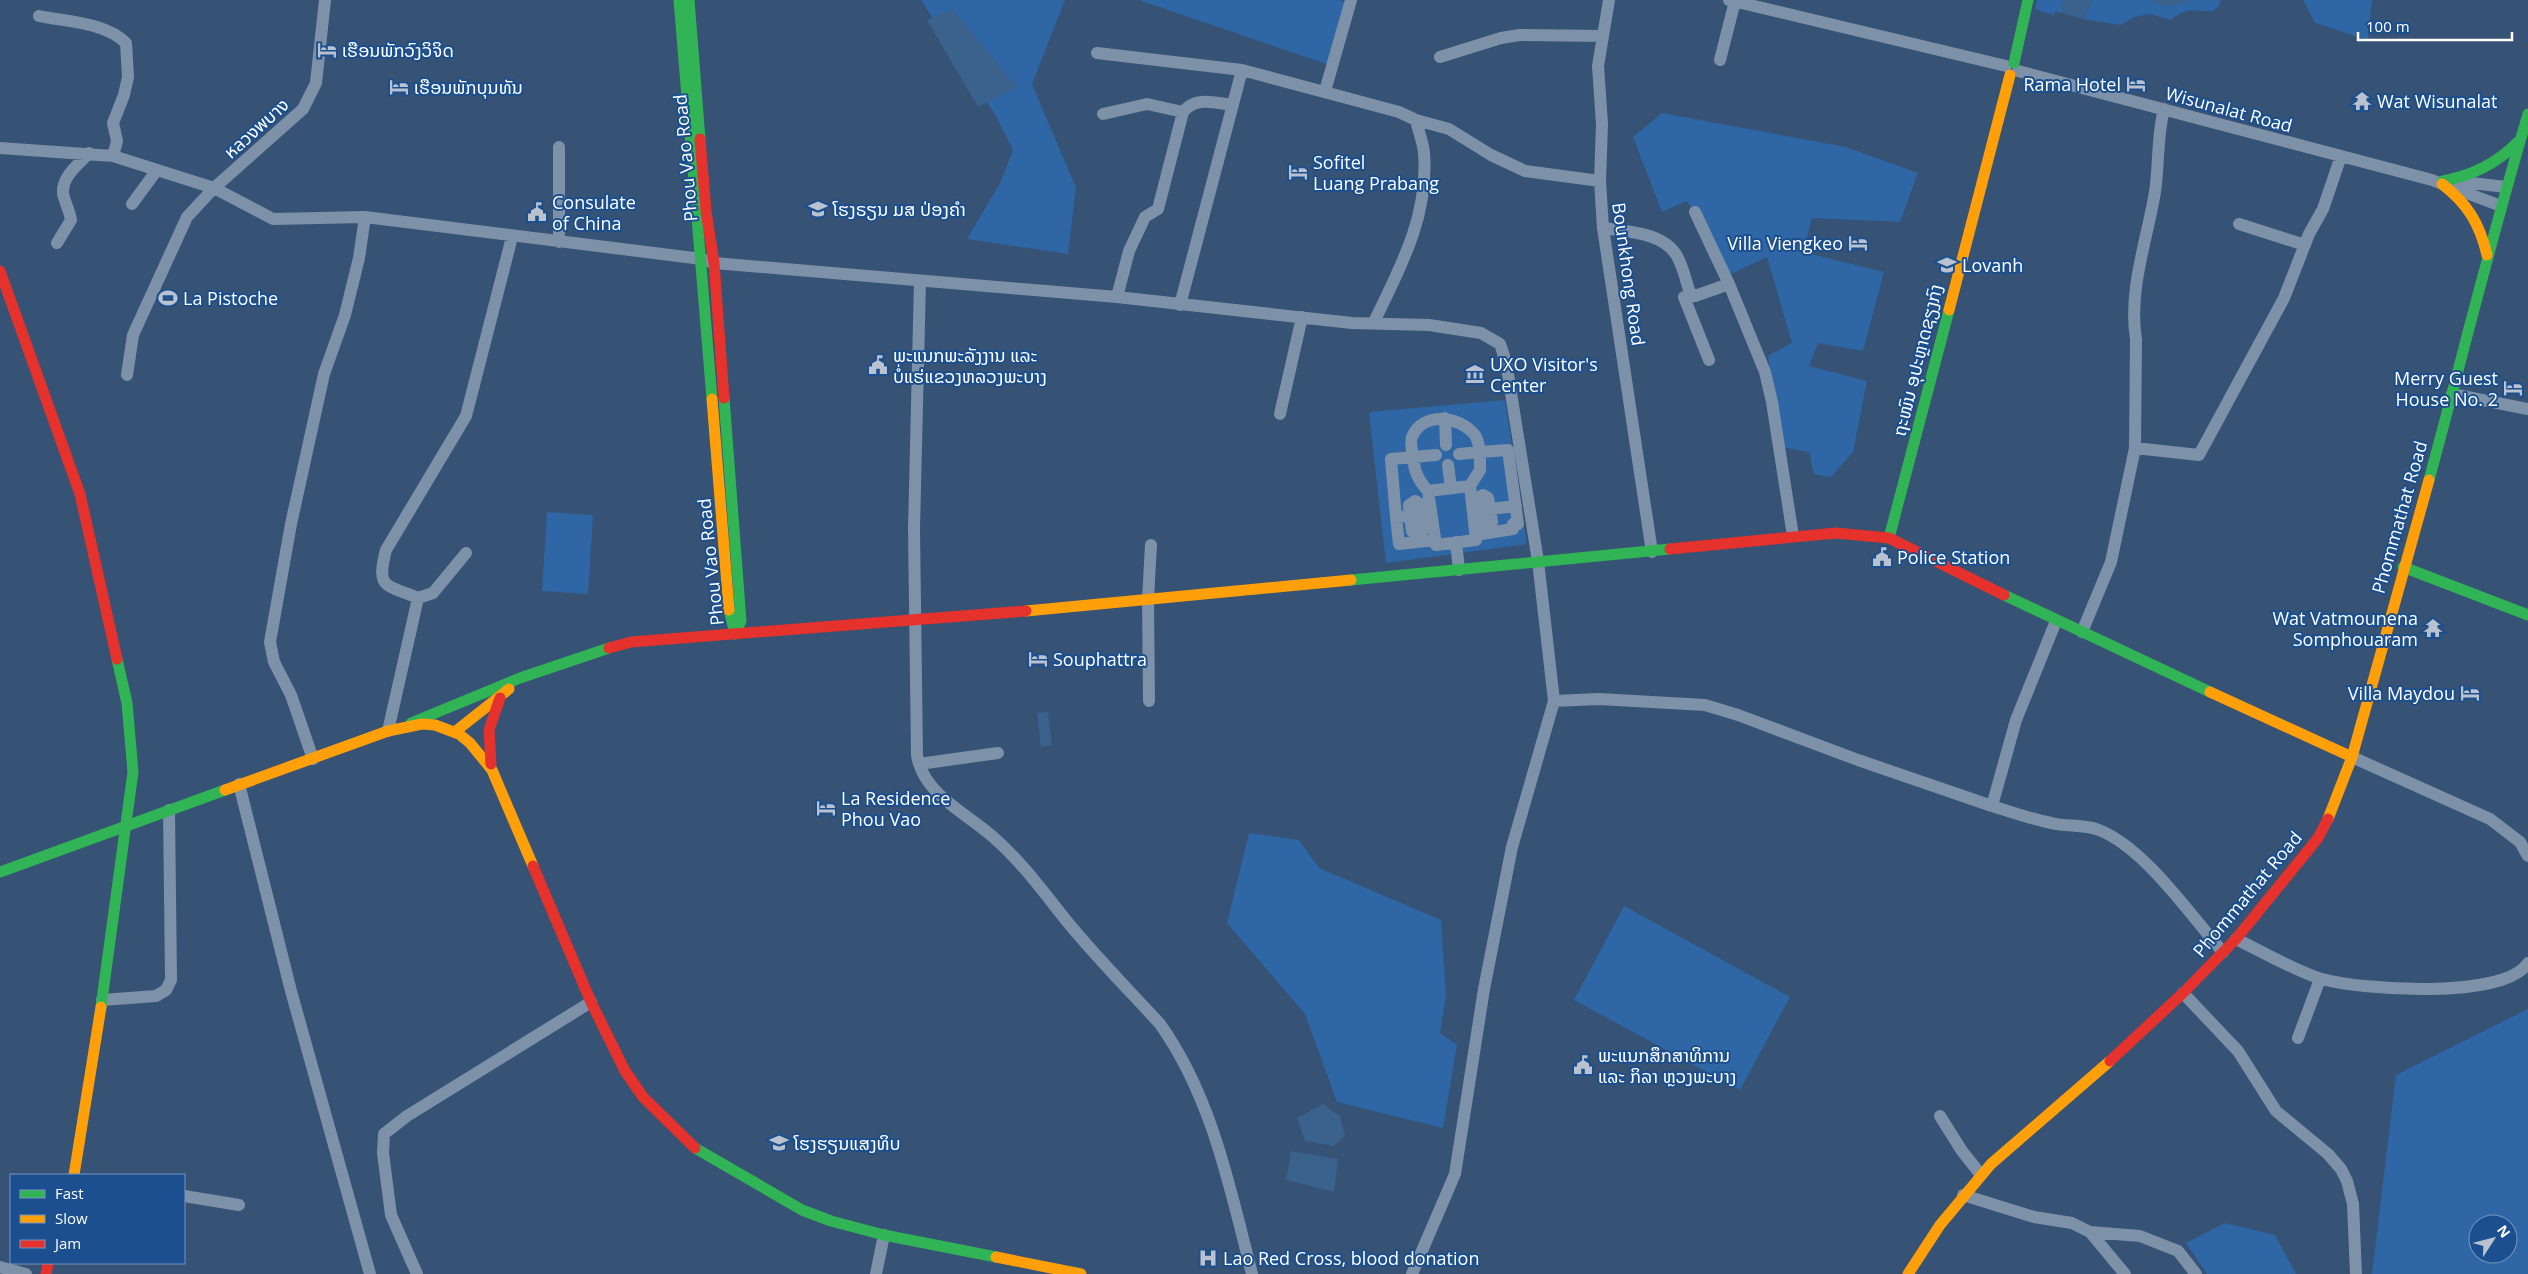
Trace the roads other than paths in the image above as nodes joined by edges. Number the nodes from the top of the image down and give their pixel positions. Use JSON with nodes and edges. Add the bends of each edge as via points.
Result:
{"nodes":[{"id":1,"x":325,"y":0,"type":"edge"},
{"id":2,"x":679,"y":0,"type":"edge"},
{"id":3,"x":689,"y":0,"type":"edge"},
{"id":4,"x":1350,"y":0,"type":"edge"},
{"id":5,"x":1608,"y":0,"type":"edge"},
{"id":6,"x":2028,"y":0,"type":"edge"},
{"id":7,"x":1732,"y":1,"type":"edge"},
{"id":8,"x":39,"y":16,"type":"dead end"},
{"id":9,"x":1603,"y":36,"type":"junction"},
{"id":10,"x":1097,"y":53,"type":"dead end"},
{"id":11,"x":1440,"y":57,"type":"dead end"},
{"id":12,"x":1720,"y":60,"type":"dead end"},
{"id":13,"x":2012,"y":69,"type":"junction"},
{"id":14,"x":1242,"y":70,"type":"junction"},
{"id":15,"x":1324,"y":91,"type":"junction"},
{"id":16,"x":1233,"y":105,"type":"junction"},
{"id":17,"x":2164,"y":109,"type":"junction"},
{"id":18,"x":1183,"y":112,"type":"junction"},
{"id":19,"x":1103,"y":114,"type":"dead end"},
{"id":20,"x":2528,"y":114,"type":"edge"},
{"id":21,"x":1416,"y":120,"type":"junction"},
{"id":22,"x":2520,"y":139,"type":"junction"},
{"id":23,"x":559,"y":147,"type":"dead end"},
{"id":24,"x":0,"y":148,"type":"edge"},
{"id":25,"x":89,"y":153,"type":"junction"},
{"id":26,"x":114,"y":156,"type":"junction"},
{"id":27,"x":2341,"y":156,"type":"junction"},
{"id":28,"x":157,"y":170,"type":"junction"},
{"id":29,"x":1600,"y":181,"type":"junction"},
{"id":30,"x":2439,"y":182,"type":"junction"},
{"id":31,"x":2506,"y":186,"type":"junction"},
{"id":32,"x":214,"y":188,"type":"junction"},
{"id":33,"x":132,"y":204,"type":"dead end"},
{"id":34,"x":2501,"y":206,"type":"junction"},
{"id":35,"x":1695,"y":212,"type":"dead end"},
{"id":36,"x":365,"y":217,"type":"junction"},
{"id":37,"x":2240,"y":224,"type":"dead end"},
{"id":38,"x":1603,"y":228,"type":"junction"},
{"id":39,"x":512,"y":237,"type":"junction"},
{"id":40,"x":559,"y":242,"type":"junction"},
{"id":41,"x":57,"y":243,"type":"dead end"},
{"id":42,"x":2305,"y":244,"type":"junction"},
{"id":43,"x":702,"y":259,"type":"junction"},
{"id":44,"x":2488,"y":259,"type":"junction"},
{"id":45,"x":714,"y":263,"type":"junction"},
{"id":46,"x":0,"y":271,"type":"edge"},
{"id":47,"x":920,"y":281,"type":"junction"},
{"id":48,"x":1729,"y":284,"type":"junction"},
{"id":49,"x":1695,"y":296,"type":"junction"},
{"id":50,"x":1117,"y":297,"type":"junction"},
{"id":51,"x":1180,"y":305,"type":"junction"},
{"id":52,"x":1302,"y":316,"type":"junction"},
{"id":53,"x":1374,"y":322,"type":"junction"},
{"id":54,"x":1709,"y":360,"type":"dead end"},
{"id":55,"x":126,"y":375,"type":"dead end"},
{"id":56,"x":2452,"y":394,"type":"junction"},
{"id":57,"x":2528,"y":409,"type":"edge"},
{"id":58,"x":1280,"y":414,"type":"dead end"},
{"id":59,"x":1445,"y":418,"type":"junction"},
{"id":60,"x":1446,"y":445,"type":"dead end"},
{"id":61,"x":2135,"y":448,"type":"junction"},
{"id":62,"x":1480,"y":452,"type":"junction"},
{"id":63,"x":1459,"y":454,"type":"dead end"},
{"id":64,"x":1436,"y":455,"type":"dead end"},
{"id":65,"x":1413,"y":457,"type":"junction"},
{"id":66,"x":1448,"y":465,"type":"dead end"},
{"id":67,"x":1470,"y":486,"type":"junction"},
{"id":68,"x":1451,"y":488,"type":"junction"},
{"id":69,"x":1428,"y":490,"type":"junction"},
{"id":70,"x":1516,"y":506,"type":"junction"},
{"id":71,"x":1490,"y":509,"type":"dead end"},
{"id":72,"x":1410,"y":516,"type":"dead end"},
{"id":73,"x":1396,"y":517,"type":"junction"},
{"id":74,"x":1475,"y":535,"type":"junction"},
{"id":75,"x":1792,"y":536,"type":"junction"},
{"id":76,"x":1890,"y":538,"type":"junction"},
{"id":77,"x":1435,"y":540,"type":"junction"},
{"id":78,"x":1456,"y":542,"type":"junction"},
{"id":79,"x":1151,"y":545,"type":"dead end"},
{"id":80,"x":466,"y":552,"type":"dead end"},
{"id":81,"x":1652,"y":552,"type":"junction"},
{"id":82,"x":1538,"y":561,"type":"junction"},
{"id":83,"x":2403,"y":567,"type":"junction"},
{"id":84,"x":1459,"y":570,"type":"junction"},
{"id":85,"x":418,"y":598,"type":"junction"},
{"id":86,"x":1148,"y":599,"type":"junction"},
{"id":87,"x":2528,"y":615,"type":"edge"},
{"id":88,"x":915,"y":620,"type":"junction"},
{"id":89,"x":2056,"y":621,"type":"junction"},
{"id":90,"x":2082,"y":632,"type":"junction"},
{"id":91,"x":734,"y":634,"type":"junction"},
{"id":92,"x":531,"y":673,"type":"junction"},
{"id":93,"x":502,"y":694,"type":"junction"},
{"id":94,"x":1149,"y":701,"type":"dead end"},
{"id":95,"x":1554,"y":701,"type":"junction"},
{"id":96,"x":411,"y":724,"type":"junction"},
{"id":97,"x":452,"y":728,"type":"junction"},
{"id":98,"x":388,"y":731,"type":"junction"},
{"id":99,"x":998,"y":753,"type":"dead end"},
{"id":100,"x":2352,"y":757,"type":"junction"},
{"id":101,"x":313,"y":759,"type":"junction"},
{"id":102,"x":919,"y":764,"type":"junction"},
{"id":103,"x":492,"y":770,"type":"junction"},
{"id":104,"x":239,"y":784,"type":"junction"},
{"id":105,"x":1992,"y":806,"type":"junction"},
{"id":106,"x":169,"y":810,"type":"junction"},
{"id":107,"x":127,"y":826,"type":"junction"},
{"id":108,"x":2528,"y":856,"type":"edge"},
{"id":109,"x":0,"y":872,"type":"edge"},
{"id":110,"x":2236,"y":939,"type":"junction"},
{"id":111,"x":2223,"y":952,"type":"junction"},
{"id":112,"x":2528,"y":963,"type":"edge"},
{"id":113,"x":2320,"y":979,"type":"junction"},
{"id":114,"x":2183,"y":993,"type":"junction"},
{"id":115,"x":102,"y":1000,"type":"junction"},
{"id":116,"x":591,"y":1002,"type":"junction"},
{"id":117,"x":2298,"y":1038,"type":"dead end"},
{"id":118,"x":1940,"y":1116,"type":"dead end"},
{"id":119,"x":74,"y":1174,"type":"edge"},
{"id":120,"x":1982,"y":1175,"type":"junction"},
{"id":121,"x":1962,"y":1195,"type":"junction"},
{"id":122,"x":185,"y":1196,"type":"edge"},
{"id":123,"x":239,"y":1205,"type":"dead end"},
{"id":124,"x":2090,"y":1232,"type":"junction"},
{"id":125,"x":884,"y":1235,"type":"junction"},
{"id":126,"x":0,"y":1267,"type":"edge"},
{"id":127,"x":26,"y":1274,"type":"edge"},
{"id":128,"x":370,"y":1274,"type":"edge"},
{"id":129,"x":417,"y":1274,"type":"edge"},
{"id":130,"x":876,"y":1274,"type":"edge"},
{"id":131,"x":1081,"y":1274,"type":"edge"},
{"id":132,"x":1252,"y":1274,"type":"edge"},
{"id":133,"x":1412,"y":1274,"type":"edge"},
{"id":134,"x":1908,"y":1274,"type":"edge"},
{"id":135,"x":2125,"y":1274,"type":"edge"},
{"id":136,"x":2196,"y":1274,"type":"edge"},
{"id":137,"x":2356,"y":1274,"type":"edge"}],
"edges":[{"from":1,"to":32,"type":"street","name":"หลวงพบาง","via":[[316,83],[303,110]]},
{"from":2,"to":43,"type":"street","name":"Phou Vao Road"},
{"from":3,"to":45,"type":"street","name":"Phou Vao Road","via":[[706,211]]},
{"from":4,"to":15,"type":"street"},
{"from":5,"to":9,"type":"street","name":"Bounkhong Road"},
{"from":6,"to":13,"type":"street","name":"ຖະໜົນ ອຸປະຫຼາດຊຽງກົງ"},
{"from":7,"to":12,"type":"street"},
{"from":7,"to":13,"type":"street","name":"Wisunalat Road"},
{"from":8,"to":26,"type":"street","via":[[100,28],[117,34],[126,42],[128,77],[113,123],[117,140]]},
{"from":9,"to":11,"type":"street","via":[[1520,35]]},
{"from":9,"to":29,"type":"street","name":"Bounkhong Road","via":[[1598,66],[1602,124]]},
{"from":10,"to":14,"type":"street"},
{"from":13,"to":17,"type":"street","name":"Wisunalat Road"},
{"from":13,"to":76,"type":"street","name":"ຖະໜົນ ອຸປະຫຼາດຊຽງກົງ"},
{"from":14,"to":15,"type":"street"},
{"from":14,"to":16,"type":"street"},
{"from":15,"to":21,"type":"street","via":[[1399,112]]},
{"from":16,"to":18,"type":"street","via":[[1196,102],[1189,104]]},
{"from":16,"to":51,"type":"street"},
{"from":17,"to":27,"type":"street","name":"Wisunalat Road"},
{"from":17,"to":61,"type":"street","via":[[2153,201],[2138,274],[2134,327]]},
{"from":18,"to":19,"type":"street","via":[[1147,104]]},
{"from":18,"to":50,"type":"street","via":[[1158,209],[1145,217],[1129,251]]},
{"from":20,"to":22,"type":"street","name":"Phommathat Road"},
{"from":21,"to":29,"type":"street","via":[[1449,129],[1491,156],[1525,171]]},
{"from":21,"to":53,"type":"street","via":[[1424,153],[1423,197],[1410,248]]},
{"from":22,"to":30,"type":"street","via":[[2483,170]]},
{"from":22,"to":31,"type":"street","name":"Phommathat Road"},
{"from":23,"to":40,"type":"street"},
{"from":24,"to":25,"type":"street"},
{"from":25,"to":26,"type":"street"},
{"from":25,"to":41,"type":"street","via":[[70,173],[64,186],[63,194],[71,220]]},
{"from":26,"to":28,"type":"street"},
{"from":27,"to":30,"type":"street","name":"Wisunalat Road"},
{"from":27,"to":42,"type":"street","via":[[2323,209]]},
{"from":28,"to":32,"type":"street"},
{"from":28,"to":33,"type":"street"},
{"from":29,"to":38,"type":"street","name":"Bounkhong Road"},
{"from":30,"to":31,"type":"street","name":"Wisunalat Road"},
{"from":30,"to":34,"type":"street","name":"Wisunalat Road"},
{"from":30,"to":44,"type":"street","via":[[2470,208],[2484,238]]},
{"from":31,"to":34,"type":"street","name":"Phommathat Road"},
{"from":32,"to":36,"type":"street","via":[[273,220]]},
{"from":32,"to":55,"type":"street","name":"หลวงพบาง","via":[[187,217],[133,335]]},
{"from":34,"to":44,"type":"street","name":"Phommathat Road"},
{"from":35,"to":48,"type":"street"},
{"from":36,"to":39,"type":"street"},
{"from":36,"to":101,"type":"street","via":[[346,315],[324,374],[270,642],[274,662],[291,695]]},
{"from":37,"to":42,"type":"street"},
{"from":38,"to":49,"type":"street","via":[[1649,236],[1667,244],[1678,258],[1690,293]]},
{"from":38,"to":81,"type":"street","name":"Bounkhong Road"},
{"from":39,"to":40,"type":"street"},
{"from":39,"to":85,"type":"street","via":[[466,416],[386,550],[380,573],[386,585]]},
{"from":40,"to":43,"type":"street"},
{"from":42,"to":61,"type":"street","via":[[2284,298],[2199,455]]},
{"from":43,"to":45,"type":"street"},
{"from":43,"to":91,"type":"street","name":"Phou Vao Road","via":[[730,618]]},
{"from":44,"to":56,"type":"street","name":"Phommathat Road"},
{"from":45,"to":47,"type":"street"},
{"from":45,"to":91,"type":"street","name":"Phou Vao Road","via":[[741,621]]},
{"from":46,"to":107,"type":"street","via":[[53,414],[80,494],[91,540],[127,703],[133,772]]},
{"from":47,"to":50,"type":"street"},
{"from":47,"to":88,"type":"street"},
{"from":48,"to":49,"type":"street"},
{"from":48,"to":75,"type":"street","via":[[1765,372]]},
{"from":49,"to":54,"type":"street","via":[[1684,297],[1684,302]]},
{"from":50,"to":51,"type":"street"},
{"from":51,"to":52,"type":"street"},
{"from":52,"to":53,"type":"street","via":[[1352,323]]},
{"from":52,"to":58,"type":"street"},
{"from":53,"to":82,"type":"street","via":[[1429,325],[1481,333],[1500,344],[1506,362]]},
{"from":56,"to":57,"type":"street"},
{"from":56,"to":83,"type":"street","name":"Phommathat Road"},
{"from":59,"to":60,"type":"street"},
{"from":59,"to":62,"type":"street","via":[[1462,422],[1476,435]]},
{"from":59,"to":65,"type":"street","via":[[1420,426],[1411,438]]},
{"from":61,"to":90,"type":"street","via":[[2111,562]]},
{"from":62,"to":63,"type":"street"},
{"from":62,"to":67,"type":"street","via":[[1480,470]]},
{"from":62,"to":70,"type":"street","via":[[1508,450]]},
{"from":64,"to":65,"type":"street"},
{"from":65,"to":69,"type":"street","via":[[1414,472]]},
{"from":65,"to":73,"type":"street","via":[[1391,459]]},
{"from":66,"to":68,"type":"street"},
{"from":67,"to":68,"type":"street"},
{"from":67,"to":74,"type":"street"},
{"from":68,"to":69,"type":"street"},
{"from":69,"to":77,"type":"street"},
{"from":70,"to":71,"type":"street"},
{"from":70,"to":74,"type":"street","via":[[1518,524],[1512,524],[1513,530]]},
{"from":72,"to":73,"type":"street"},
{"from":73,"to":77,"type":"street","via":[[1399,544]]},
{"from":74,"to":78,"type":"street","via":[[1476,540]]},
{"from":75,"to":76,"type":"street","via":[[1836,532]]},
{"from":75,"to":81,"type":"street"},
{"from":76,"to":89,"type":"street"},
{"from":77,"to":78,"type":"street","via":[[1436,545]]},
{"from":78,"to":84,"type":"street"},
{"from":79,"to":86,"type":"street"},
{"from":80,"to":85,"type":"street","via":[[433,593]]},
{"from":81,"to":82,"type":"street"},
{"from":82,"to":84,"type":"street"},
{"from":82,"to":95,"type":"street"},
{"from":83,"to":87,"type":"street"},
{"from":83,"to":100,"type":"street","name":"Phommathat Road"},
{"from":84,"to":86,"type":"street"},
{"from":85,"to":98,"type":"street"},
{"from":86,"to":88,"type":"street"},
{"from":86,"to":94,"type":"street"},
{"from":88,"to":91,"type":"street"},
{"from":88,"to":102,"type":"street"},
{"from":89,"to":90,"type":"street"},
{"from":89,"to":105,"type":"street","via":[[2016,720]]},
{"from":90,"to":100,"type":"street"},
{"from":91,"to":92,"type":"street","via":[[631,642],[588,652]]},
{"from":92,"to":93,"type":"street"},
{"from":92,"to":96,"type":"street"},
{"from":92,"to":97,"type":"street","via":[[472,705]]},
{"from":93,"to":97,"type":"street"},
{"from":93,"to":103,"type":"street","via":[[490,719],[487,737]]},
{"from":95,"to":105,"type":"street","via":[[1599,699],[1705,705]]},
{"from":95,"to":133,"type":"street","via":[[1512,847],[1484,989],[1455,1174]]},
{"from":96,"to":97,"type":"street"},
{"from":96,"to":98,"type":"street"},
{"from":97,"to":103,"type":"street","via":[[478,750]]},
{"from":98,"to":101,"type":"street"},
{"from":99,"to":102,"type":"street"},
{"from":100,"to":108,"type":"street","via":[[2490,819],[2520,842]]},
{"from":100,"to":110,"type":"street","name":"Phommathat Road","via":[[2318,838]]},
{"from":101,"to":104,"type":"street"},
{"from":102,"to":132,"type":"street","via":[[922,775],[933,788],[1024,866],[1065,920],[1170,1037],[1198,1091],[1217,1146]]},
{"from":103,"to":116,"type":"street"},
{"from":104,"to":106,"type":"street"},
{"from":104,"to":128,"type":"street","via":[[291,991]]},
{"from":105,"to":111,"type":"street","via":[[2051,824],[2099,830],[2126,844]]},
{"from":106,"to":107,"type":"street"},
{"from":106,"to":115,"type":"street","via":[[171,980],[166,990],[156,996]]},
{"from":107,"to":109,"type":"street"},
{"from":107,"to":115,"type":"street"},
{"from":110,"to":111,"type":"street","name":"Phommathat Road"},
{"from":110,"to":113,"type":"street"},
{"from":111,"to":114,"type":"street","name":"Phommathat Road"},
{"from":112,"to":113,"type":"street","via":[[2503,979],[2470,987],[2367,988]]},
{"from":113,"to":117,"type":"street"},
{"from":114,"to":120,"type":"street","name":"Phommathat Road"},
{"from":114,"to":137,"type":"street","via":[[2238,1051],[2276,1111],[2328,1154],[2341,1169],[2353,1204]]},
{"from":115,"to":119,"type":"street"},
{"from":116,"to":125,"type":"street","via":[[625,1071],[643,1097],[690,1145],[802,1210],[831,1222]]},
{"from":116,"to":129,"type":"street","via":[[384,1134],[383,1153],[391,1214]]},
{"from":118,"to":120,"type":"street"},
{"from":120,"to":121,"type":"street","name":"Phommathat Road"},
{"from":121,"to":124,"type":"street","via":[[2034,1217],[2072,1223]]},
{"from":121,"to":134,"type":"street","name":"Phommathat Road"},
{"from":122,"to":123,"type":"street"},
{"from":124,"to":135,"type":"street"},
{"from":124,"to":136,"type":"street","via":[[2140,1236],[2178,1251]]},
{"from":125,"to":130,"type":"street"},
{"from":125,"to":131,"type":"street"},
{"from":126,"to":127,"type":"street"}]}
